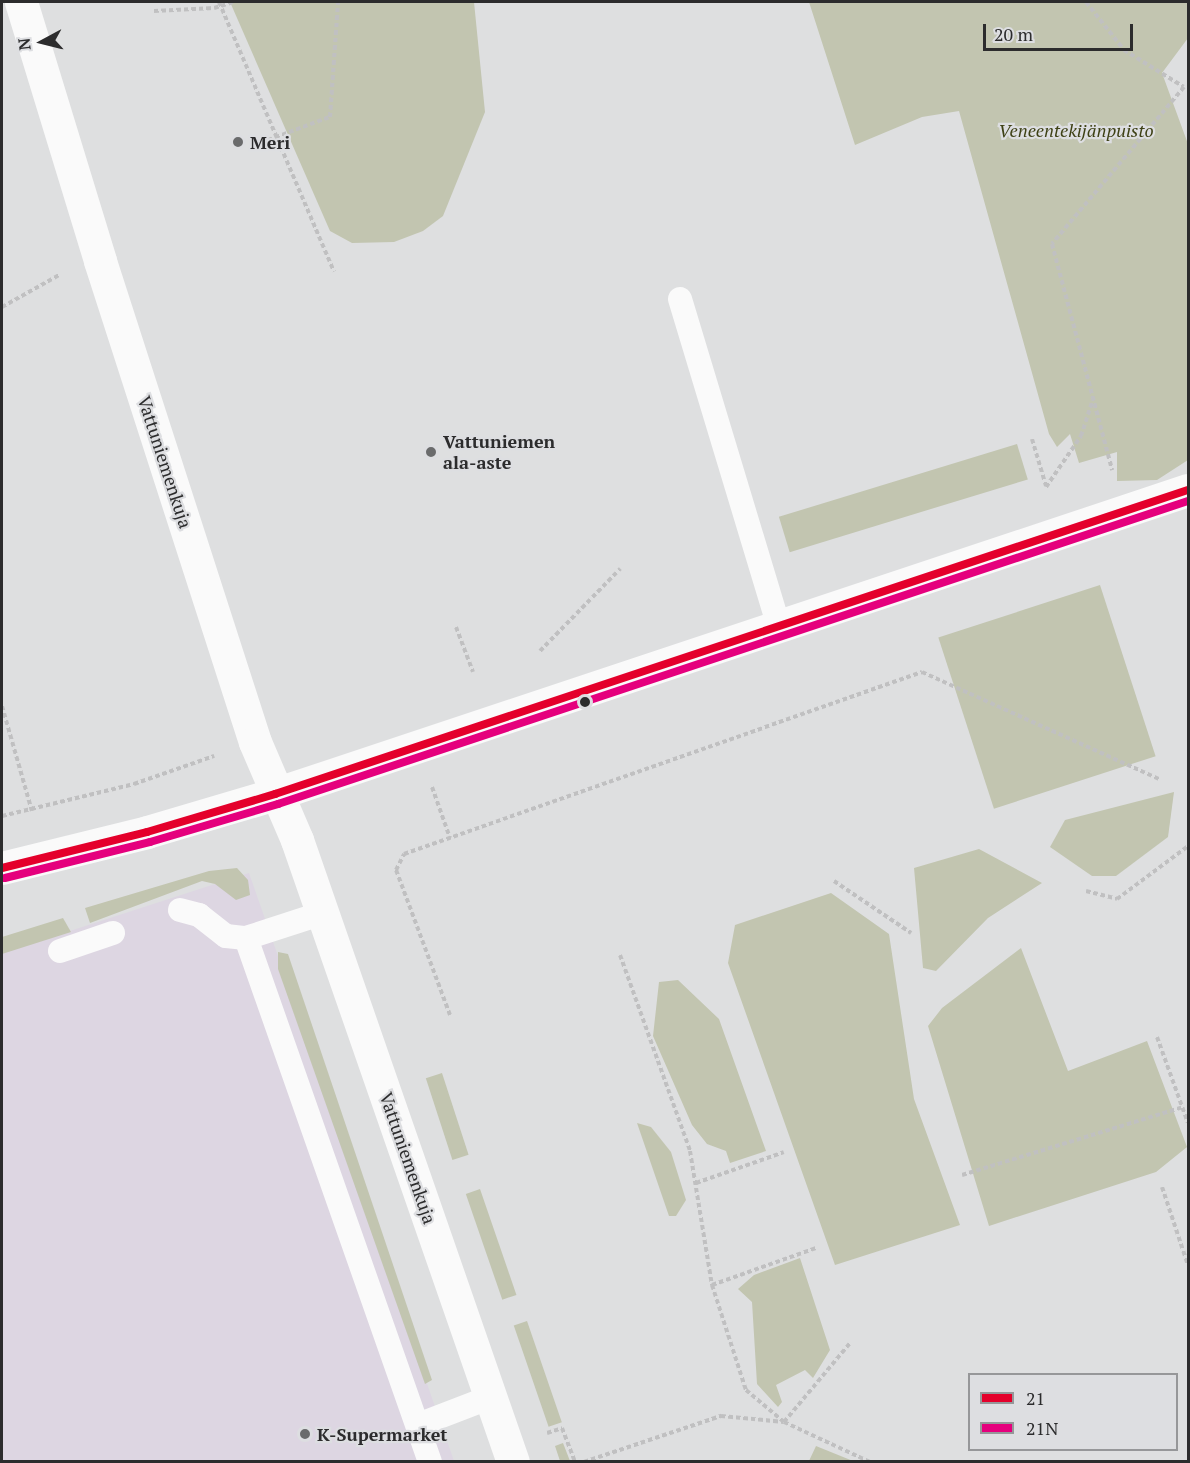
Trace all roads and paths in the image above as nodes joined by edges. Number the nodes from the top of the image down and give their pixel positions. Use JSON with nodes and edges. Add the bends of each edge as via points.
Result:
{"nodes":[{"id":1,"x":21,"y":2,"type":"edge"},
{"id":2,"x":234,"y":2,"type":"edge"},
{"id":3,"x":338,"y":2,"type":"edge"},
{"id":4,"x":1086,"y":2,"type":"edge"},
{"id":5,"x":219,"y":4,"type":"edge"},
{"id":6,"x":154,"y":11,"type":"dead end"},
{"id":7,"x":276,"y":136,"type":"junction"},
{"id":8,"x":268,"y":140,"type":"dead end"},
{"id":9,"x":100,"y":261,"type":"junction"},
{"id":10,"x":334,"y":271,"type":"dead end"},
{"id":11,"x":680,"y":299,"type":"dead end"},
{"id":12,"x":2,"y":308,"type":"edge"},
{"id":13,"x":1093,"y":399,"type":"junction"},
{"id":14,"x":1032,"y":439,"type":"dead end"},
{"id":15,"x":1112,"y":471,"type":"dead end"},
{"id":16,"x":1046,"y":487,"type":"junction"},
{"id":17,"x":1188,"y":490,"type":"edge"},
{"id":18,"x":1048,"y":492,"type":"dead end"},
{"id":19,"x":620,"y":569,"type":"dead end"},
{"id":20,"x":779,"y":626,"type":"junction"},
{"id":21,"x":456,"y":627,"type":"dead end"},
{"id":22,"x":540,"y":651,"type":"dead end"},
{"id":23,"x":473,"y":672,"type":"dead end"},
{"id":24,"x":2,"y":706,"type":"edge"},
{"id":25,"x":198,"y":761,"type":"dead end"},
{"id":26,"x":1159,"y":779,"type":"dead end"},
{"id":27,"x":431,"y":784,"type":"dead end"},
{"id":28,"x":275,"y":794,"type":"junction"},
{"id":29,"x":32,"y":811,"type":"junction"},
{"id":30,"x":2,"y":816,"type":"edge"},
{"id":31,"x":450,"y":837,"type":"junction"},
{"id":32,"x":1188,"y":846,"type":"edge"},
{"id":33,"x":2,"y":868,"type":"edge"},
{"id":34,"x":834,"y":881,"type":"dead end"},
{"id":35,"x":1086,"y":891,"type":"dead end"},
{"id":36,"x":180,"y":910,"type":"dead end"},
{"id":37,"x":323,"y":913,"type":"junction"},
{"id":38,"x":113,"y":933,"type":"dead end"},
{"id":39,"x":911,"y":933,"type":"dead end"},
{"id":40,"x":246,"y":938,"type":"junction"},
{"id":41,"x":60,"y":951,"type":"dead end"},
{"id":42,"x":620,"y":955,"type":"dead end"},
{"id":43,"x":450,"y":1015,"type":"dead end"},
{"id":44,"x":1158,"y":1037,"type":"dead end"},
{"id":45,"x":1183,"y":1107,"type":"junction"},
{"id":46,"x":1188,"y":1120,"type":"edge"},
{"id":47,"x":784,"y":1152,"type":"dead end"},
{"id":48,"x":962,"y":1175,"type":"dead end"},
{"id":49,"x":696,"y":1184,"type":"junction"},
{"id":50,"x":1162,"y":1187,"type":"dead end"},
{"id":51,"x":816,"y":1248,"type":"dead end"},
{"id":52,"x":1188,"y":1265,"type":"edge"},
{"id":53,"x":712,"y":1285,"type":"junction"},
{"id":54,"x":850,"y":1343,"type":"dead end"},
{"id":55,"x":491,"y":1397,"type":"junction"},
{"id":56,"x":784,"y":1422,"type":"junction"},
{"id":57,"x":418,"y":1425,"type":"junction"},
{"id":58,"x":543,"y":1434,"type":"dead end"},
{"id":59,"x":430,"y":1461,"type":"edge"},
{"id":60,"x":513,"y":1461,"type":"edge"},
{"id":61,"x":575,"y":1461,"type":"edge"},
{"id":62,"x":584,"y":1461,"type":"edge"},
{"id":63,"x":870,"y":1461,"type":"edge"}],
"edges":[{"from":1,"to":9,"type":"street","name":"Vattuniemenkuja"},
{"from":2,"to":5,"type":"path"},
{"from":3,"to":7,"type":"path","via":[[330,117]]},
{"from":4,"to":13,"type":"path","via":[[1124,50],[1184,87],[1053,244]]},
{"from":5,"to":6,"type":"path"},
{"from":5,"to":7,"type":"path"},
{"from":7,"to":8,"type":"path"},
{"from":7,"to":10,"type":"path"},
{"from":9,"to":12,"type":"path","via":[[62,274]]},
{"from":9,"to":28,"type":"street","name":"Vattuniemenkuja"},
{"from":11,"to":20,"type":"lane"},
{"from":13,"to":15,"type":"path"},
{"from":13,"to":16,"type":"path","via":[[1081,436]]},
{"from":14,"to":16,"type":"path"},
{"from":16,"to":18,"type":"path"},
{"from":17,"to":20,"type":"street"},
{"from":19,"to":22,"type":"path"},
{"from":20,"to":28,"type":"street"},
{"from":21,"to":23,"type":"path"},
{"from":24,"to":29,"type":"path"},
{"from":25,"to":29,"type":"path","via":[[134,784]]},
{"from":26,"to":31,"type":"path","via":[[922,672]]},
{"from":27,"to":31,"type":"path"},
{"from":28,"to":33,"type":"street","via":[[147,832]]},
{"from":28,"to":37,"type":"street","name":"Vattuniemenkuja","via":[[297,840]]},
{"from":29,"to":30,"type":"path"},
{"from":31,"to":43,"type":"path","via":[[404,854],[396,870]]},
{"from":32,"to":35,"type":"path","via":[[1117,898]]},
{"from":34,"to":39,"type":"path"},
{"from":36,"to":40,"type":"lane","via":[[199,915],[226,936]]},
{"from":37,"to":40,"type":"lane"},
{"from":37,"to":55,"type":"street","name":"Vattuniemenkuja"},
{"from":38,"to":41,"type":"lane"},
{"from":40,"to":57,"type":"lane"},
{"from":42,"to":49,"type":"path","via":[[690,1151]]},
{"from":44,"to":45,"type":"path"},
{"from":45,"to":46,"type":"path"},
{"from":45,"to":48,"type":"path"},
{"from":47,"to":49,"type":"path"},
{"from":49,"to":53,"type":"path"},
{"from":50,"to":52,"type":"path"},
{"from":51,"to":53,"type":"path"},
{"from":53,"to":56,"type":"path","via":[[746,1390]]},
{"from":54,"to":56,"type":"path"},
{"from":55,"to":57,"type":"lane"},
{"from":55,"to":60,"type":"street","name":"Vattuniemenkuja"},
{"from":56,"to":62,"type":"path","via":[[721,1416]]},
{"from":56,"to":63,"type":"path"},
{"from":57,"to":59,"type":"lane"},
{"from":58,"to":61,"type":"path","via":[[562,1428]]}]}
